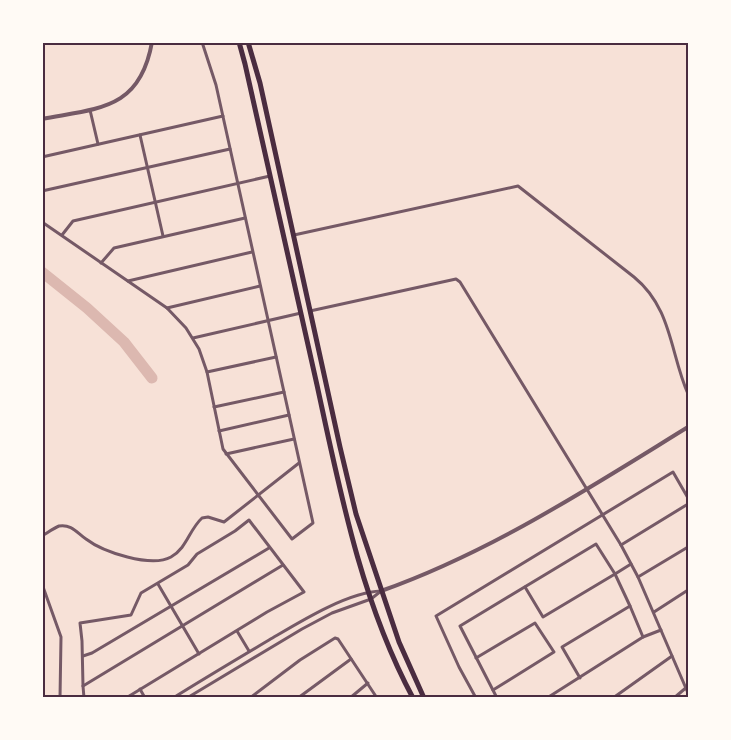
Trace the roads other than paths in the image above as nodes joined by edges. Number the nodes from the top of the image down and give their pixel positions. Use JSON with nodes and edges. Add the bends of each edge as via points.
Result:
{"nodes":[{"id":1,"x":152,"y":42,"type":"edge"},
{"id":2,"x":202,"y":42,"type":"edge"},
{"id":3,"x":239,"y":42,"type":"edge"},
{"id":4,"x":248,"y":42,"type":"edge"},
{"id":5,"x":90,"y":110,"type":"junction"},
{"id":6,"x":223,"y":116,"type":"junction"},
{"id":7,"x":42,"y":119,"type":"edge"},
{"id":8,"x":140,"y":135,"type":"junction"},
{"id":9,"x":98,"y":144,"type":"junction"},
{"id":10,"x":230,"y":149,"type":"junction"},
{"id":11,"x":42,"y":157,"type":"edge"},
{"id":12,"x":148,"y":167,"type":"junction"},
{"id":13,"x":270,"y":176,"type":"junction"},
{"id":14,"x":237,"y":183,"type":"junction"},
{"id":15,"x":42,"y":191,"type":"edge"},
{"id":16,"x":155,"y":202,"type":"junction"},
{"id":17,"x":245,"y":218,"type":"junction"},
{"id":18,"x":42,"y":222,"type":"edge"},
{"id":19,"x":62,"y":235,"type":"junction"},
{"id":20,"x":294,"y":235,"type":"junction"},
{"id":21,"x":163,"y":236,"type":"junction"},
{"id":22,"x":252,"y":252,"type":"junction"},
{"id":23,"x":101,"y":262,"type":"junction"},
{"id":24,"x":128,"y":281,"type":"junction"},
{"id":25,"x":260,"y":286,"type":"junction"},
{"id":26,"x":167,"y":308,"type":"junction"},
{"id":27,"x":310,"y":311,"type":"junction"},
{"id":28,"x":301,"y":314,"type":"junction"},
{"id":29,"x":268,"y":321,"type":"junction"},
{"id":30,"x":193,"y":338,"type":"junction"},
{"id":31,"x":276,"y":358,"type":"junction"},
{"id":32,"x":207,"y":372,"type":"junction"},
{"id":33,"x":284,"y":392,"type":"junction"},
{"id":34,"x":688,"y":394,"type":"edge"},
{"id":35,"x":214,"y":407,"type":"junction"},
{"id":36,"x":289,"y":415,"type":"junction"},
{"id":37,"x":688,"y":427,"type":"edge"},
{"id":38,"x":219,"y":431,"type":"junction"},
{"id":39,"x":294,"y":439,"type":"junction"},
{"id":40,"x":226,"y":454,"type":"junction"},
{"id":41,"x":300,"y":463,"type":"junction"},
{"id":42,"x":587,"y":489,"type":"junction"},
{"id":43,"x":257,"y":495,"type":"junction"},
{"id":44,"x":688,"y":498,"type":"edge"},
{"id":45,"x":688,"y":504,"type":"edge"},
{"id":46,"x":603,"y":515,"type":"junction"},
{"id":47,"x":42,"y":536,"type":"edge"},
{"id":48,"x":621,"y":545,"type":"junction"},
{"id":49,"x":688,"y":547,"type":"edge"},
{"id":50,"x":269,"y":548,"type":"junction"},
{"id":51,"x":631,"y":564,"type":"junction"},
{"id":52,"x":283,"y":565,"type":"junction"},
{"id":53,"x":615,"y":574,"type":"junction"},
{"id":54,"x":638,"y":577,"type":"junction"},
{"id":55,"x":158,"y":584,"type":"junction"},
{"id":56,"x":43,"y":586,"type":"edge"},
{"id":57,"x":525,"y":587,"type":"junction"},
{"id":58,"x":688,"y":590,"type":"edge"},
{"id":59,"x":369,"y":591,"type":"junction"},
{"id":60,"x":381,"y":591,"type":"junction"},
{"id":61,"x":371,"y":599,"type":"junction"},
{"id":62,"x":630,"y":606,"type":"junction"},
{"id":63,"x":172,"y":607,"type":"junction"},
{"id":64,"x":654,"y":612,"type":"junction"},
{"id":65,"x":183,"y":626,"type":"junction"},
{"id":66,"x":237,"y":630,"type":"junction"},
{"id":67,"x":661,"y":630,"type":"junction"},
{"id":68,"x":643,"y":637,"type":"junction"},
{"id":69,"x":249,"y":652,"type":"junction"},
{"id":70,"x":199,"y":654,"type":"junction"},
{"id":71,"x":83,"y":656,"type":"junction"},
{"id":72,"x":672,"y":656,"type":"junction"},
{"id":73,"x":476,"y":658,"type":"junction"},
{"id":74,"x":351,"y":659,"type":"junction"},
{"id":75,"x":580,"y":678,"type":"junction"},
{"id":76,"x":368,"y":683,"type":"junction"},
{"id":77,"x":82,"y":686,"type":"junction"},
{"id":78,"x":687,"y":687,"type":"edge"},
{"id":79,"x":140,"y":689,"type":"junction"},
{"id":80,"x":493,"y":690,"type":"junction"},
{"id":81,"x":688,"y":693,"type":"edge"},
{"id":82,"x":60,"y":698,"type":"edge"},
{"id":83,"x":84,"y":698,"type":"edge"},
{"id":84,"x":126,"y":698,"type":"edge"},
{"id":85,"x":145,"y":698,"type":"edge"},
{"id":86,"x":173,"y":698,"type":"edge"},
{"id":87,"x":187,"y":698,"type":"edge"},
{"id":88,"x":250,"y":698,"type":"edge"},
{"id":89,"x":298,"y":698,"type":"edge"},
{"id":90,"x":350,"y":698,"type":"edge"},
{"id":91,"x":377,"y":698,"type":"edge"},
{"id":92,"x":413,"y":698,"type":"edge"},
{"id":93,"x":424,"y":698,"type":"edge"},
{"id":94,"x":476,"y":698,"type":"edge"},
{"id":95,"x":497,"y":698,"type":"edge"},
{"id":96,"x":547,"y":698,"type":"edge"},
{"id":97,"x":613,"y":698,"type":"edge"},
{"id":98,"x":674,"y":698,"type":"edge"}],
"edges":[{"from":1,"to":5,"type":"street","via":[[146,68],[137,84],[120,100]]},
{"from":2,"to":6,"type":"street"},
{"from":3,"to":13,"type":"highway"},
{"from":4,"to":20,"type":"highway"},
{"from":5,"to":7,"type":"street"},
{"from":5,"to":9,"type":"street"},
{"from":6,"to":8,"type":"street"},
{"from":6,"to":10,"type":"street"},
{"from":8,"to":9,"type":"street"},
{"from":8,"to":12,"type":"street"},
{"from":9,"to":11,"type":"street"},
{"from":10,"to":12,"type":"street"},
{"from":10,"to":14,"type":"street"},
{"from":12,"to":15,"type":"street"},
{"from":12,"to":16,"type":"street"},
{"from":13,"to":14,"type":"street"},
{"from":13,"to":28,"type":"highway"},
{"from":14,"to":16,"type":"street"},
{"from":14,"to":17,"type":"street"},
{"from":16,"to":19,"type":"street","via":[[73,221]]},
{"from":16,"to":21,"type":"street"},
{"from":17,"to":21,"type":"street"},
{"from":17,"to":22,"type":"street"},
{"from":18,"to":19,"type":"street"},
{"from":19,"to":23,"type":"street"},
{"from":20,"to":27,"type":"highway"},
{"from":20,"to":34,"type":"street","via":[[518,186],[650,292],[664,316]]},
{"from":21,"to":23,"type":"street","via":[[114,248]]},
{"from":22,"to":24,"type":"street"},
{"from":22,"to":25,"type":"street"},
{"from":23,"to":24,"type":"street"},
{"from":24,"to":26,"type":"street"},
{"from":25,"to":26,"type":"street"},
{"from":25,"to":29,"type":"street"},
{"from":26,"to":30,"type":"street"},
{"from":27,"to":42,"type":"street","via":[[456,279]]},
{"from":27,"to":60,"type":"highway","via":[[356,514]]},
{"from":28,"to":29,"type":"street"},
{"from":28,"to":59,"type":"highway","via":[[343,503]]},
{"from":29,"to":30,"type":"street"},
{"from":29,"to":31,"type":"street"},
{"from":30,"to":32,"type":"street"},
{"from":31,"to":32,"type":"street"},
{"from":31,"to":33,"type":"street"},
{"from":32,"to":35,"type":"street"},
{"from":33,"to":35,"type":"street"},
{"from":33,"to":36,"type":"street"},
{"from":35,"to":38,"type":"street"},
{"from":36,"to":38,"type":"street"},
{"from":36,"to":39,"type":"street"},
{"from":37,"to":42,"type":"street"},
{"from":38,"to":40,"type":"street"},
{"from":39,"to":40,"type":"street"},
{"from":39,"to":41,"type":"street"},
{"from":40,"to":43,"type":"street"},
{"from":41,"to":43,"type":"street"},
{"from":41,"to":43,"type":"street","via":[[313,523],[292,539]]},
{"from":42,"to":46,"type":"street"},
{"from":42,"to":60,"type":"street","via":[[484,548]]},
{"from":43,"to":47,"type":"street","via":[[224,522],[202,518],[195,524],[184,546],[169,558],[159,561],[114,552],[66,526],[58,526]]},
{"from":44,"to":46,"type":"street","via":[[673,472]]},
{"from":45,"to":48,"type":"street"},
{"from":46,"to":48,"type":"street"},
{"from":46,"to":94,"type":"street","via":[[436,616]]},
{"from":48,"to":51,"type":"street"},
{"from":49,"to":54,"type":"street"},
{"from":50,"to":52,"type":"street"},
{"from":50,"to":55,"type":"street","via":[[249,520]]},
{"from":50,"to":63,"type":"street"},
{"from":51,"to":53,"type":"street"},
{"from":51,"to":54,"type":"street"},
{"from":52,"to":65,"type":"street"},
{"from":52,"to":66,"type":"street","via":[[304,592]]},
{"from":53,"to":57,"type":"street","via":[[596,544]]},
{"from":53,"to":57,"type":"street","via":[[543,617]]},
{"from":53,"to":62,"type":"street"},
{"from":54,"to":64,"type":"street"},
{"from":55,"to":63,"type":"street"},
{"from":55,"to":71,"type":"street","via":[[141,593],[132,615],[80,623]]},
{"from":56,"to":82,"type":"street","via":[[60,637]]},
{"from":57,"to":73,"type":"street","via":[[460,626]]},
{"from":58,"to":64,"type":"street"},
{"from":59,"to":60,"type":"street"},
{"from":59,"to":61,"type":"highway"},
{"from":59,"to":69,"type":"street","via":[[309,617]]},
{"from":60,"to":61,"type":"street"},
{"from":60,"to":93,"type":"highway"},
{"from":61,"to":87,"type":"street","via":[[302,628]]},
{"from":61,"to":92,"type":"highway"},
{"from":62,"to":68,"type":"street"},
{"from":62,"to":75,"type":"street","via":[[562,647]]},
{"from":63,"to":65,"type":"street"},
{"from":63,"to":71,"type":"street"},
{"from":64,"to":67,"type":"street"},
{"from":65,"to":70,"type":"street"},
{"from":65,"to":77,"type":"street"},
{"from":66,"to":69,"type":"street"},
{"from":66,"to":70,"type":"street"},
{"from":67,"to":68,"type":"street"},
{"from":67,"to":72,"type":"street"},
{"from":68,"to":75,"type":"street"},
{"from":69,"to":86,"type":"street"},
{"from":70,"to":79,"type":"street"},
{"from":71,"to":77,"type":"street"},
{"from":72,"to":78,"type":"street"},
{"from":72,"to":97,"type":"street"},
{"from":73,"to":80,"type":"street"},
{"from":73,"to":80,"type":"street","via":[[535,622],[554,652]]},
{"from":74,"to":76,"type":"street"},
{"from":74,"to":88,"type":"street","via":[[334,638]]},
{"from":74,"to":89,"type":"street"},
{"from":75,"to":96,"type":"street"},
{"from":76,"to":90,"type":"street"},
{"from":76,"to":91,"type":"street"},
{"from":77,"to":83,"type":"street"},
{"from":78,"to":81,"type":"street"},
{"from":78,"to":98,"type":"street"},
{"from":79,"to":84,"type":"street"},
{"from":79,"to":85,"type":"street"},
{"from":80,"to":95,"type":"street"}]}
